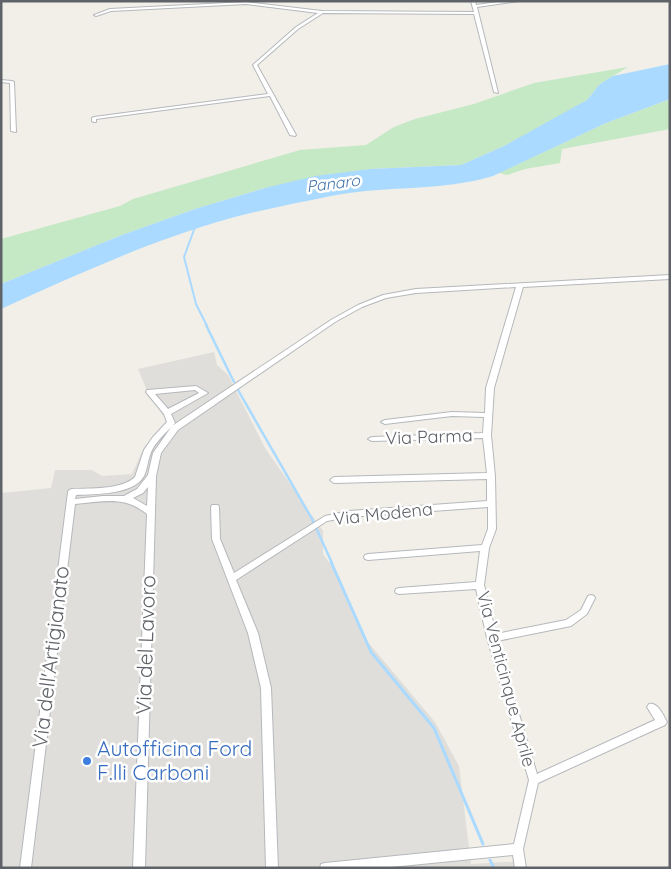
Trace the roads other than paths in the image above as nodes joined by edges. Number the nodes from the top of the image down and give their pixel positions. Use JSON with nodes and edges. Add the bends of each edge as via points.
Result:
{"nodes":[{"id":1,"x":517,"y":1,"type":"edge"},
{"id":2,"x":474,"y":3,"type":"edge"},
{"id":3,"x":322,"y":12,"type":"junction"},
{"id":4,"x":476,"y":13,"type":"junction"},
{"id":5,"x":96,"y":15,"type":"dead end"},
{"id":6,"x":1,"y":82,"type":"edge"},
{"id":7,"x":496,"y":92,"type":"dead end"},
{"id":8,"x":270,"y":95,"type":"junction"},
{"id":9,"x":94,"y":121,"type":"dead end"},
{"id":10,"x":14,"y":131,"type":"dead end"},
{"id":11,"x":293,"y":135,"type":"dead end"},
{"id":12,"x":670,"y":278,"type":"edge"},
{"id":13,"x":520,"y":285,"type":"junction"},
{"id":14,"x":167,"y":412,"type":"junction"},
{"id":15,"x":488,"y":415,"type":"junction"},
{"id":16,"x":385,"y":422,"type":"dead end"},
{"id":17,"x":487,"y":436,"type":"junction"},
{"id":18,"x":372,"y":439,"type":"dead end"},
{"id":19,"x":152,"y":476,"type":"junction"},
{"id":20,"x":491,"y":476,"type":"junction"},
{"id":21,"x":334,"y":480,"type":"dead end"},
{"id":22,"x":127,"y":498,"type":"junction"},
{"id":23,"x":71,"y":502,"type":"junction"},
{"id":24,"x":490,"y":504,"type":"junction"},
{"id":25,"x":215,"y":507,"type":"dead end"},
{"id":26,"x":151,"y":514,"type":"junction"},
{"id":27,"x":485,"y":548,"type":"junction"},
{"id":28,"x":368,"y":557,"type":"dead end"},
{"id":29,"x":232,"y":578,"type":"junction"},
{"id":30,"x":480,"y":585,"type":"junction"},
{"id":31,"x":399,"y":591,"type":"dead end"},
{"id":32,"x":591,"y":598,"type":"dead end"},
{"id":33,"x":492,"y":638,"type":"junction"},
{"id":34,"x":652,"y":707,"type":"dead end"},
{"id":35,"x":534,"y":780,"type":"junction"},
{"id":36,"x":518,"y":849,"type":"junction"},
{"id":37,"x":25,"y":868,"type":"edge"},
{"id":38,"x":139,"y":868,"type":"edge"},
{"id":39,"x":272,"y":868,"type":"edge"},
{"id":40,"x":325,"y":868,"type":"edge"},
{"id":41,"x":521,"y":868,"type":"edge"}],
"edges":[{"from":1,"to":2,"type":"street"},
{"from":2,"to":4,"type":"street"},
{"from":3,"to":4,"type":"street"},
{"from":3,"to":5,"type":"street","via":[[246,3],[111,10]]},
{"from":3,"to":8,"type":"street","via":[[297,28],[255,65]]},
{"from":4,"to":7,"type":"street"},
{"from":6,"to":10,"type":"street","via":[[12,82]]},
{"from":8,"to":9,"type":"street","via":[[94,118]]},
{"from":8,"to":11,"type":"street"},
{"from":12,"to":13,"type":"street"},
{"from":13,"to":15,"type":"street","name":"Via Venticinque Aprile","via":[[497,356]]},
{"from":13,"to":19,"type":"street","name":"Via del Lavoro","via":[[416,291],[386,296],[360,306],[175,428],[157,453]]},
{"from":14,"to":14,"type":"street","via":[[150,392],[196,388],[204,393]]},
{"from":14,"to":23,"type":"street","via":[[171,423],[147,452],[140,476],[134,483],[72,492]]},
{"from":15,"to":16,"type":"street","via":[[452,414]]},
{"from":15,"to":17,"type":"street","name":"Via Venticinque Aprile"},
{"from":17,"to":18,"type":"street","name":"Via Parma"},
{"from":17,"to":20,"type":"street","name":"Via Venticinque Aprile"},
{"from":19,"to":22,"type":"street","via":[[140,491]]},
{"from":19,"to":26,"type":"street","name":"Via del Lavoro"},
{"from":20,"to":21,"type":"street"},
{"from":20,"to":24,"type":"street","name":"Via Venticinque Aprile"},
{"from":22,"to":23,"type":"street"},
{"from":22,"to":26,"type":"street","via":[[140,503]]},
{"from":23,"to":37,"type":"street","name":"Via dell'Artigianato"},
{"from":24,"to":27,"type":"street","name":"Via Venticinque Aprile","via":[[492,529]]},
{"from":24,"to":29,"type":"street","name":"Via Modena","via":[[349,514],[325,519]]},
{"from":25,"to":29,"type":"street","via":[[216,538]]},
{"from":26,"to":38,"type":"street","name":"Via del Lavoro"},
{"from":27,"to":28,"type":"street"},
{"from":27,"to":30,"type":"street","name":"Via Venticinque Aprile"},
{"from":29,"to":39,"type":"street","via":[[253,633],[266,688]]},
{"from":30,"to":31,"type":"street"},
{"from":30,"to":33,"type":"street","name":"Via Venticinque Aprile"},
{"from":32,"to":33,"type":"street","via":[[584,612],[568,623]]},
{"from":33,"to":35,"type":"street","name":"Via Venticinque Aprile"},
{"from":34,"to":35,"type":"street","via":[[662,722]]},
{"from":35,"to":36,"type":"street","name":"Via Venticinque Aprile"},
{"from":36,"to":40,"type":"street"},
{"from":36,"to":41,"type":"street","name":"Via Venticinque Aprile"}]}
